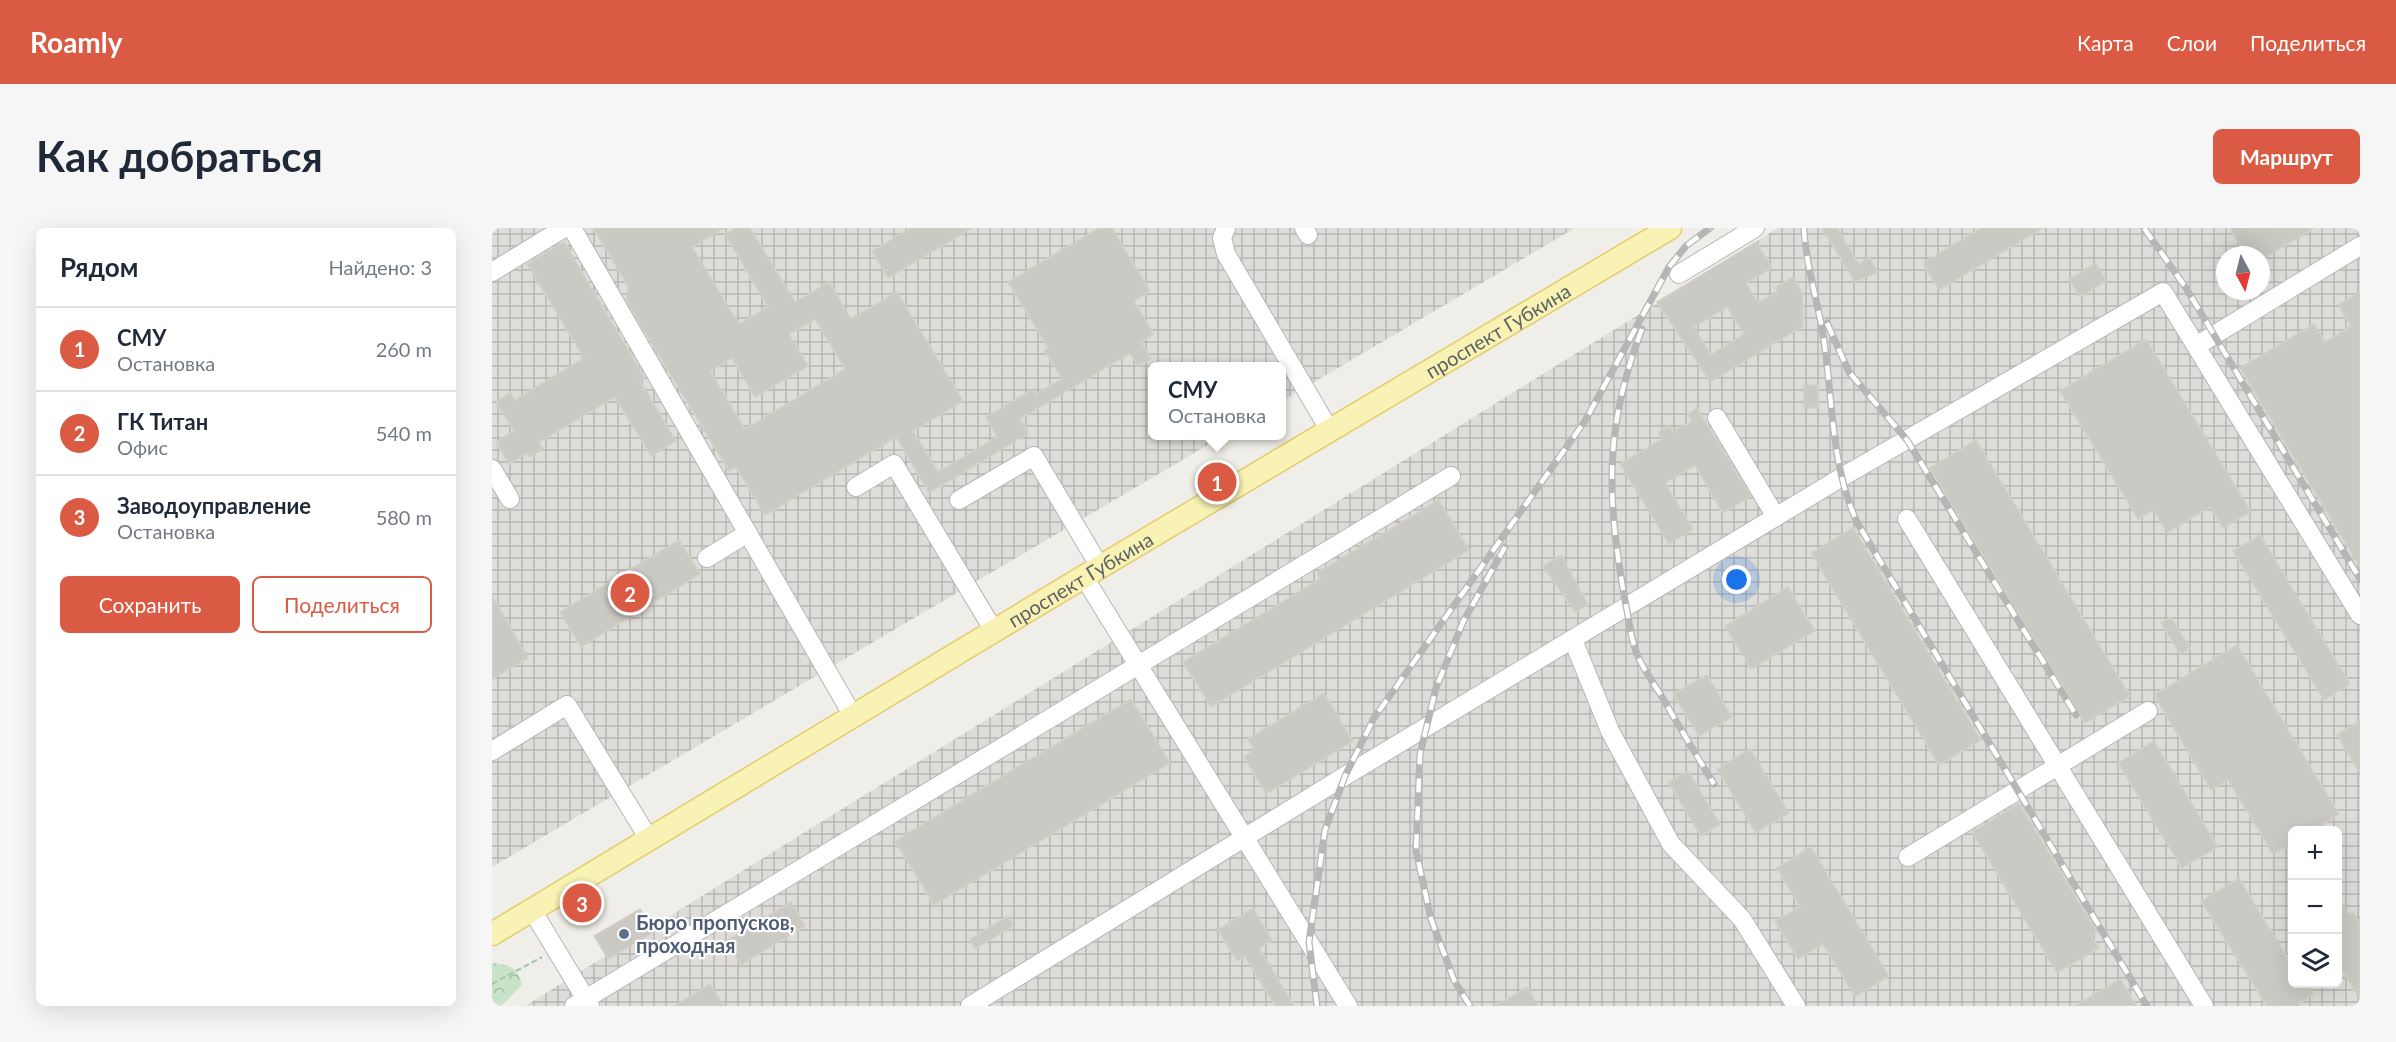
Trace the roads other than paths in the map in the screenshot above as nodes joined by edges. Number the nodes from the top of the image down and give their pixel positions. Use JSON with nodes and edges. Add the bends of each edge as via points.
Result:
{"nodes":[{"id":1,"x":564,"y":228,"type":"edge"},
{"id":2,"x":572,"y":228,"type":"edge"},
{"id":3,"x":1226,"y":228,"type":"edge"},
{"id":4,"x":1670,"y":228,"type":"edge"},
{"id":5,"x":1755,"y":228,"type":"edge"},
{"id":6,"x":1732,"y":234,"type":"edge"},
{"id":7,"x":2360,"y":246,"type":"edge"},
{"id":8,"x":492,"y":272,"type":"edge"},
{"id":9,"x":1679,"y":274,"type":"dead end"},
{"id":10,"x":2196,"y":346,"type":"junction"},
{"id":11,"x":1717,"y":418,"type":"dead end"},
{"id":12,"x":1330,"y":431,"type":"junction"},
{"id":13,"x":492,"y":469,"type":"edge"},
{"id":14,"x":1451,"y":477,"type":"dead end"},
{"id":15,"x":855,"y":487,"type":"dead end"},
{"id":16,"x":510,"y":499,"type":"dead end"},
{"id":17,"x":959,"y":500,"type":"dead end"},
{"id":18,"x":1776,"y":517,"type":"junction"},
{"id":19,"x":1907,"y":519,"type":"dead end"},
{"id":20,"x":748,"y":533,"type":"junction"},
{"id":21,"x":707,"y":558,"type":"dead end"},
{"id":22,"x":1092,"y":572,"type":"junction"},
{"id":23,"x":2360,"y":615,"type":"edge"},
{"id":24,"x":994,"y":631,"type":"junction"},
{"id":25,"x":1573,"y":640,"type":"junction"},
{"id":26,"x":1137,"y":664,"type":"junction"},
{"id":27,"x":2148,"y":711,"type":"dead end"},
{"id":28,"x":853,"y":716,"type":"junction"},
{"id":29,"x":492,"y":751,"type":"edge"},
{"id":30,"x":2058,"y":766,"type":"junction"},
{"id":31,"x":1246,"y":838,"type":"junction"},
{"id":32,"x":649,"y":839,"type":"junction"},
{"id":33,"x":1908,"y":857,"type":"dead end"},
{"id":34,"x":532,"y":910,"type":"junction"},
{"id":35,"x":492,"y":934,"type":"edge"},
{"id":36,"x":583,"y":1004,"type":"edge"},
{"id":37,"x":970,"y":1006,"type":"edge"},
{"id":38,"x":1348,"y":1006,"type":"edge"},
{"id":39,"x":1796,"y":1006,"type":"edge"},
{"id":40,"x":2204,"y":1006,"type":"edge"}],
"edges":[{"from":1,"to":8,"type":"street"},
{"from":2,"to":20,"type":"street"},
{"from":3,"to":12,"type":"street","via":[[1222,238],[1226,254],[1309,386]]},
{"from":4,"to":12,"type":"main road","name":"проспект Губкина"},
{"from":5,"to":6,"type":"street"},
{"from":6,"to":9,"type":"street"},
{"from":7,"to":10,"type":"street"},
{"from":10,"to":18,"type":"street","via":[[2163,292]]},
{"from":10,"to":23,"type":"street"},
{"from":11,"to":18,"type":"street"},
{"from":12,"to":22,"type":"main road","name":"проспект Губкина"},
{"from":13,"to":16,"type":"street"},
{"from":14,"to":26,"type":"street"},
{"from":15,"to":24,"type":"street","via":[[894,464]]},
{"from":17,"to":22,"type":"street","via":[[1034,456]]},
{"from":18,"to":25,"type":"street"},
{"from":19,"to":30,"type":"street"},
{"from":20,"to":21,"type":"street"},
{"from":20,"to":28,"type":"street"},
{"from":22,"to":24,"type":"main road","name":"проспект Губкина"},
{"from":22,"to":26,"type":"street"},
{"from":24,"to":28,"type":"main road","name":"проспект Губкина"},
{"from":25,"to":31,"type":"street"},
{"from":25,"to":39,"type":"street","via":[[1610,731],[1671,844],[1742,919]]},
{"from":26,"to":31,"type":"street"},
{"from":26,"to":36,"type":"street"},
{"from":27,"to":30,"type":"street"},
{"from":28,"to":32,"type":"main road","name":"проспект Губкина"},
{"from":29,"to":32,"type":"street","via":[[567,705]]},
{"from":30,"to":33,"type":"street"},
{"from":30,"to":40,"type":"street"},
{"from":31,"to":37,"type":"street"},
{"from":31,"to":38,"type":"street"},
{"from":32,"to":34,"type":"main road","name":"проспект Губкина"},
{"from":34,"to":35,"type":"main road","name":"проспект Губкина"},
{"from":34,"to":36,"type":"street"}]}
